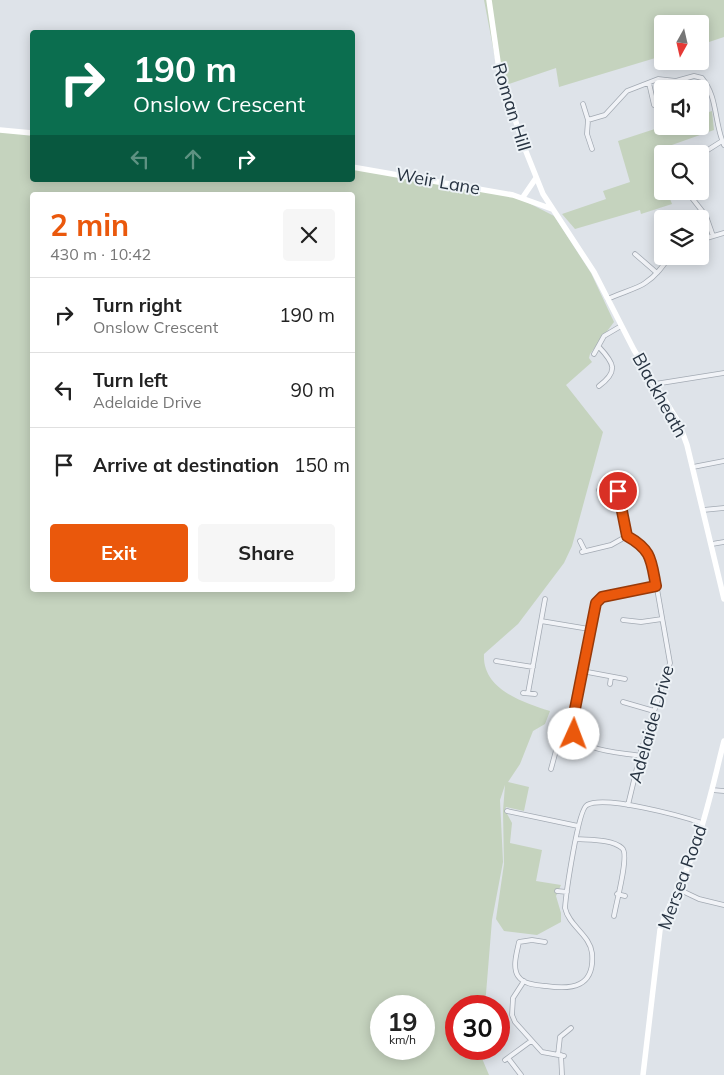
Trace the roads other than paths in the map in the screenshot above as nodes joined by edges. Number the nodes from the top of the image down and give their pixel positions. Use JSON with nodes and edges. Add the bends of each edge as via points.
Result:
{"nodes":[{"id":1,"x":489,"y":0,"type":"edge"},
{"id":2,"x":649,"y":83,"type":"junction"},
{"id":3,"x":583,"y":104,"type":"dead end"},
{"id":4,"x":654,"y":105,"type":"dead end"},
{"id":5,"x":588,"y":120,"type":"junction"},
{"id":6,"x":0,"y":130,"type":"edge"},
{"id":7,"x":722,"y":130,"type":"edge"},
{"id":8,"x":30,"y":133,"type":"edge"},
{"id":9,"x":723,"y":143,"type":"edge"},
{"id":10,"x":592,"y":149,"type":"dead end"},
{"id":11,"x":709,"y":150,"type":"edge"},
{"id":12,"x":355,"y":168,"type":"edge"},
{"id":13,"x":536,"y":178,"type":"junction"},
{"id":14,"x":523,"y":197,"type":"junction"},
{"id":15,"x":694,"y":200,"type":"edge"},
{"id":16,"x":552,"y":209,"type":"junction"},
{"id":17,"x":724,"y":233,"type":"edge"},
{"id":18,"x":714,"y":236,"type":"junction"},
{"id":19,"x":709,"y":237,"type":"edge"},
{"id":20,"x":638,"y":253,"type":"dead end"},
{"id":21,"x":663,"y":265,"type":"edge"},
{"id":22,"x":657,"y":273,"type":"junction"},
{"id":23,"x":608,"y":299,"type":"junction"},
{"id":24,"x":621,"y":326,"type":"junction"},
{"id":25,"x":599,"y":347,"type":"junction"},
{"id":26,"x":594,"y":354,"type":"dead end"},
{"id":27,"x":724,"y":373,"type":"edge"},
{"id":28,"x":607,"y":380,"type":"junction"},
{"id":29,"x":655,"y":384,"type":"junction"},
{"id":30,"x":599,"y":386,"type":"dead end"},
{"id":31,"x":612,"y":386,"type":"dead end"},
{"id":32,"x":724,"y":461,"type":"edge"},
{"id":33,"x":693,"y":467,"type":"junction"},
{"id":34,"x":602,"y":491,"type":"dead end"},
{"id":35,"x":724,"y":508,"type":"edge"},
{"id":36,"x":703,"y":510,"type":"junction"},
{"id":37,"x":627,"y":536,"type":"junction"},
{"id":38,"x":580,"y":541,"type":"dead end"},
{"id":39,"x":724,"y":542,"type":"edge"},
{"id":40,"x":712,"y":544,"type":"junction"},
{"id":41,"x":656,"y":586,"type":"junction"},
{"id":42,"x":546,"y":598,"type":"dead end"},
{"id":43,"x":724,"y":599,"type":"edge"},
{"id":44,"x":662,"y":619,"type":"junction"},
{"id":45,"x":624,"y":620,"type":"dead end"},
{"id":46,"x":541,"y":621,"type":"junction"},
{"id":47,"x":589,"y":629,"type":"junction"},
{"id":48,"x":502,"y":655,"type":"dead end"},
{"id":49,"x":533,"y":667,"type":"junction"},
{"id":50,"x":582,"y":671,"type":"junction"},
{"id":51,"x":612,"y":677,"type":"junction"},
{"id":52,"x":625,"y":679,"type":"dead end"},
{"id":53,"x":610,"y":684,"type":"dead end"},
{"id":54,"x":535,"y":694,"type":"dead end"},
{"id":55,"x":624,"y":708,"type":"dead end"},
{"id":56,"x":654,"y":711,"type":"junction"},
{"id":57,"x":574,"y":734,"type":"junction"},
{"id":58,"x":724,"y":741,"type":"edge"},
{"id":59,"x":640,"y":756,"type":"junction"},
{"id":60,"x":546,"y":759,"type":"dead end"},
{"id":61,"x":552,"y":760,"type":"junction"},
{"id":62,"x":551,"y":769,"type":"dead end"},
{"id":63,"x":712,"y":790,"type":"junction"},
{"id":64,"x":724,"y":791,"type":"edge"},
{"id":65,"x":628,"y":805,"type":"junction"},
{"id":66,"x":511,"y":813,"type":"dead end"},
{"id":67,"x":702,"y":824,"type":"junction"},
{"id":68,"x":578,"y":826,"type":"junction"},
{"id":69,"x":577,"y":839,"type":"junction"},
{"id":70,"x":678,"y":889,"type":"junction"},
{"id":71,"x":558,"y":891,"type":"dead end"},
{"id":72,"x":567,"y":892,"type":"junction"},
{"id":73,"x":617,"y":894,"type":"junction"},
{"id":74,"x":626,"y":896,"type":"dead end"},
{"id":75,"x":724,"y":905,"type":"edge"},
{"id":76,"x":614,"y":916,"type":"dead end"},
{"id":77,"x":545,"y":942,"type":"dead end"},
{"id":78,"x":518,"y":949,"type":"junction"},
{"id":79,"x":524,"y":950,"type":"dead end"},
{"id":80,"x":524,"y":981,"type":"junction"},
{"id":81,"x":571,"y":1028,"type":"dead end"},
{"id":82,"x":530,"y":1041,"type":"junction"},
{"id":83,"x":561,"y":1055,"type":"junction"},
{"id":84,"x":510,"y":1056,"type":"edge"},
{"id":85,"x":510,"y":1060,"type":"edge"},
{"id":86,"x":521,"y":1075,"type":"edge"},
{"id":87,"x":562,"y":1075,"type":"edge"},
{"id":88,"x":643,"y":1075,"type":"edge"}],
"edges":[{"from":1,"to":13,"type":"main road","name":"Roman Hill","via":[[499,69]]},
{"from":2,"to":4,"type":"street"},
{"from":2,"to":5,"type":"street","via":[[627,91],[606,115]]},
{"from":2,"to":7,"type":"street","via":[[666,78],[676,81],[694,76],[702,78],[712,94]]},
{"from":3,"to":5,"type":"street"},
{"from":5,"to":10,"type":"street","via":[[587,134]]},
{"from":6,"to":8,"type":"main road"},
{"from":7,"to":9,"type":"street"},
{"from":9,"to":11,"type":"street"},
{"from":12,"to":14,"type":"main road","name":"Weir Lane"},
{"from":13,"to":14,"type":"main road"},
{"from":13,"to":16,"type":"main road","name":"Roman Hill"},
{"from":14,"to":16,"type":"main road","name":"Weir Lane"},
{"from":15,"to":18,"type":"street","via":[[706,216]]},
{"from":16,"to":23,"type":"main road","name":"Blackheath"},
{"from":17,"to":18,"type":"street"},
{"from":18,"to":19,"type":"street"},
{"from":20,"to":22,"type":"street"},
{"from":21,"to":22,"type":"street"},
{"from":22,"to":23,"type":"street","via":[[644,284]]},
{"from":23,"to":24,"type":"main road","name":"Blackheath"},
{"from":24,"to":25,"type":"street","via":[[604,336]]},
{"from":24,"to":29,"type":"main road","name":"Blackheath"},
{"from":25,"to":26,"type":"street"},
{"from":25,"to":28,"type":"street","via":[[612,363],[612,372]]},
{"from":27,"to":29,"type":"street"},
{"from":28,"to":30,"type":"street"},
{"from":28,"to":31,"type":"street"},
{"from":29,"to":33,"type":"main road","name":"Blackheath","via":[[680,423]]},
{"from":32,"to":33,"type":"street"},
{"from":33,"to":36,"type":"main road","name":"Blackheath"},
{"from":34,"to":37,"type":"street","via":[[618,491]]},
{"from":35,"to":36,"type":"street"},
{"from":36,"to":40,"type":"main road","name":"Blackheath"},
{"from":37,"to":38,"type":"street","via":[[611,545],[584,552]]},
{"from":37,"to":41,"type":"street","name":"Adelaide Drive","via":[[644,547],[652,560]]},
{"from":39,"to":40,"type":"street"},
{"from":40,"to":43,"type":"main road","name":"Blackheath"},
{"from":41,"to":44,"type":"street","name":"Adelaide Drive"},
{"from":41,"to":47,"type":"street","via":[[602,597],[594,606]]},
{"from":42,"to":46,"type":"street"},
{"from":44,"to":45,"type":"street"},
{"from":44,"to":56,"type":"street","name":"Adelaide Drive","via":[[670,662]]},
{"from":46,"to":47,"type":"street"},
{"from":46,"to":49,"type":"street"},
{"from":47,"to":50,"type":"street"},
{"from":48,"to":49,"type":"street","via":[[499,662]]},
{"from":49,"to":54,"type":"street","via":[[526,693]]},
{"from":50,"to":51,"type":"street"},
{"from":50,"to":57,"type":"street","via":[[572,724]]},
{"from":51,"to":52,"type":"street"},
{"from":51,"to":53,"type":"street"},
{"from":55,"to":56,"type":"street","via":[[625,702]]},
{"from":56,"to":59,"type":"street","name":"Adelaide Drive"},
{"from":57,"to":59,"type":"street","via":[[588,745]]},
{"from":57,"to":61,"type":"street","via":[[558,742]]},
{"from":58,"to":63,"type":"main road","name":"Mersea Road"},
{"from":59,"to":65,"type":"street","name":"Adelaide Drive"},
{"from":60,"to":61,"type":"street"},
{"from":61,"to":62,"type":"street"},
{"from":63,"to":64,"type":"street"},
{"from":63,"to":67,"type":"main road","name":"Mersea Road"},
{"from":65,"to":67,"type":"street"},
{"from":65,"to":68,"type":"street","via":[[587,804]]},
{"from":66,"to":68,"type":"street"},
{"from":67,"to":70,"type":"main road","name":"Mersea Road"},
{"from":68,"to":69,"type":"street"},
{"from":69,"to":72,"type":"street"},
{"from":69,"to":73,"type":"street","via":[[613,844],[626,852]]},
{"from":70,"to":75,"type":"street","via":[[699,899]]},
{"from":70,"to":88,"type":"main road","name":"Mersea Road","via":[[660,930]]},
{"from":71,"to":72,"type":"street"},
{"from":72,"to":80,"type":"street","via":[[567,917],[590,946],[590,972],[583,982],[570,988]]},
{"from":73,"to":74,"type":"street"},
{"from":73,"to":76,"type":"street"},
{"from":77,"to":78,"type":"street","via":[[519,942]]},
{"from":78,"to":79,"type":"street"},
{"from":78,"to":80,"type":"street","via":[[516,970]]},
{"from":80,"to":82,"type":"street","via":[[514,994],[512,1015]]},
{"from":81,"to":83,"type":"street","via":[[559,1039]]},
{"from":82,"to":83,"type":"street","via":[[542,1052]]},
{"from":82,"to":84,"type":"street"},
{"from":83,"to":87,"type":"street"},
{"from":85,"to":86,"type":"street"}]}
